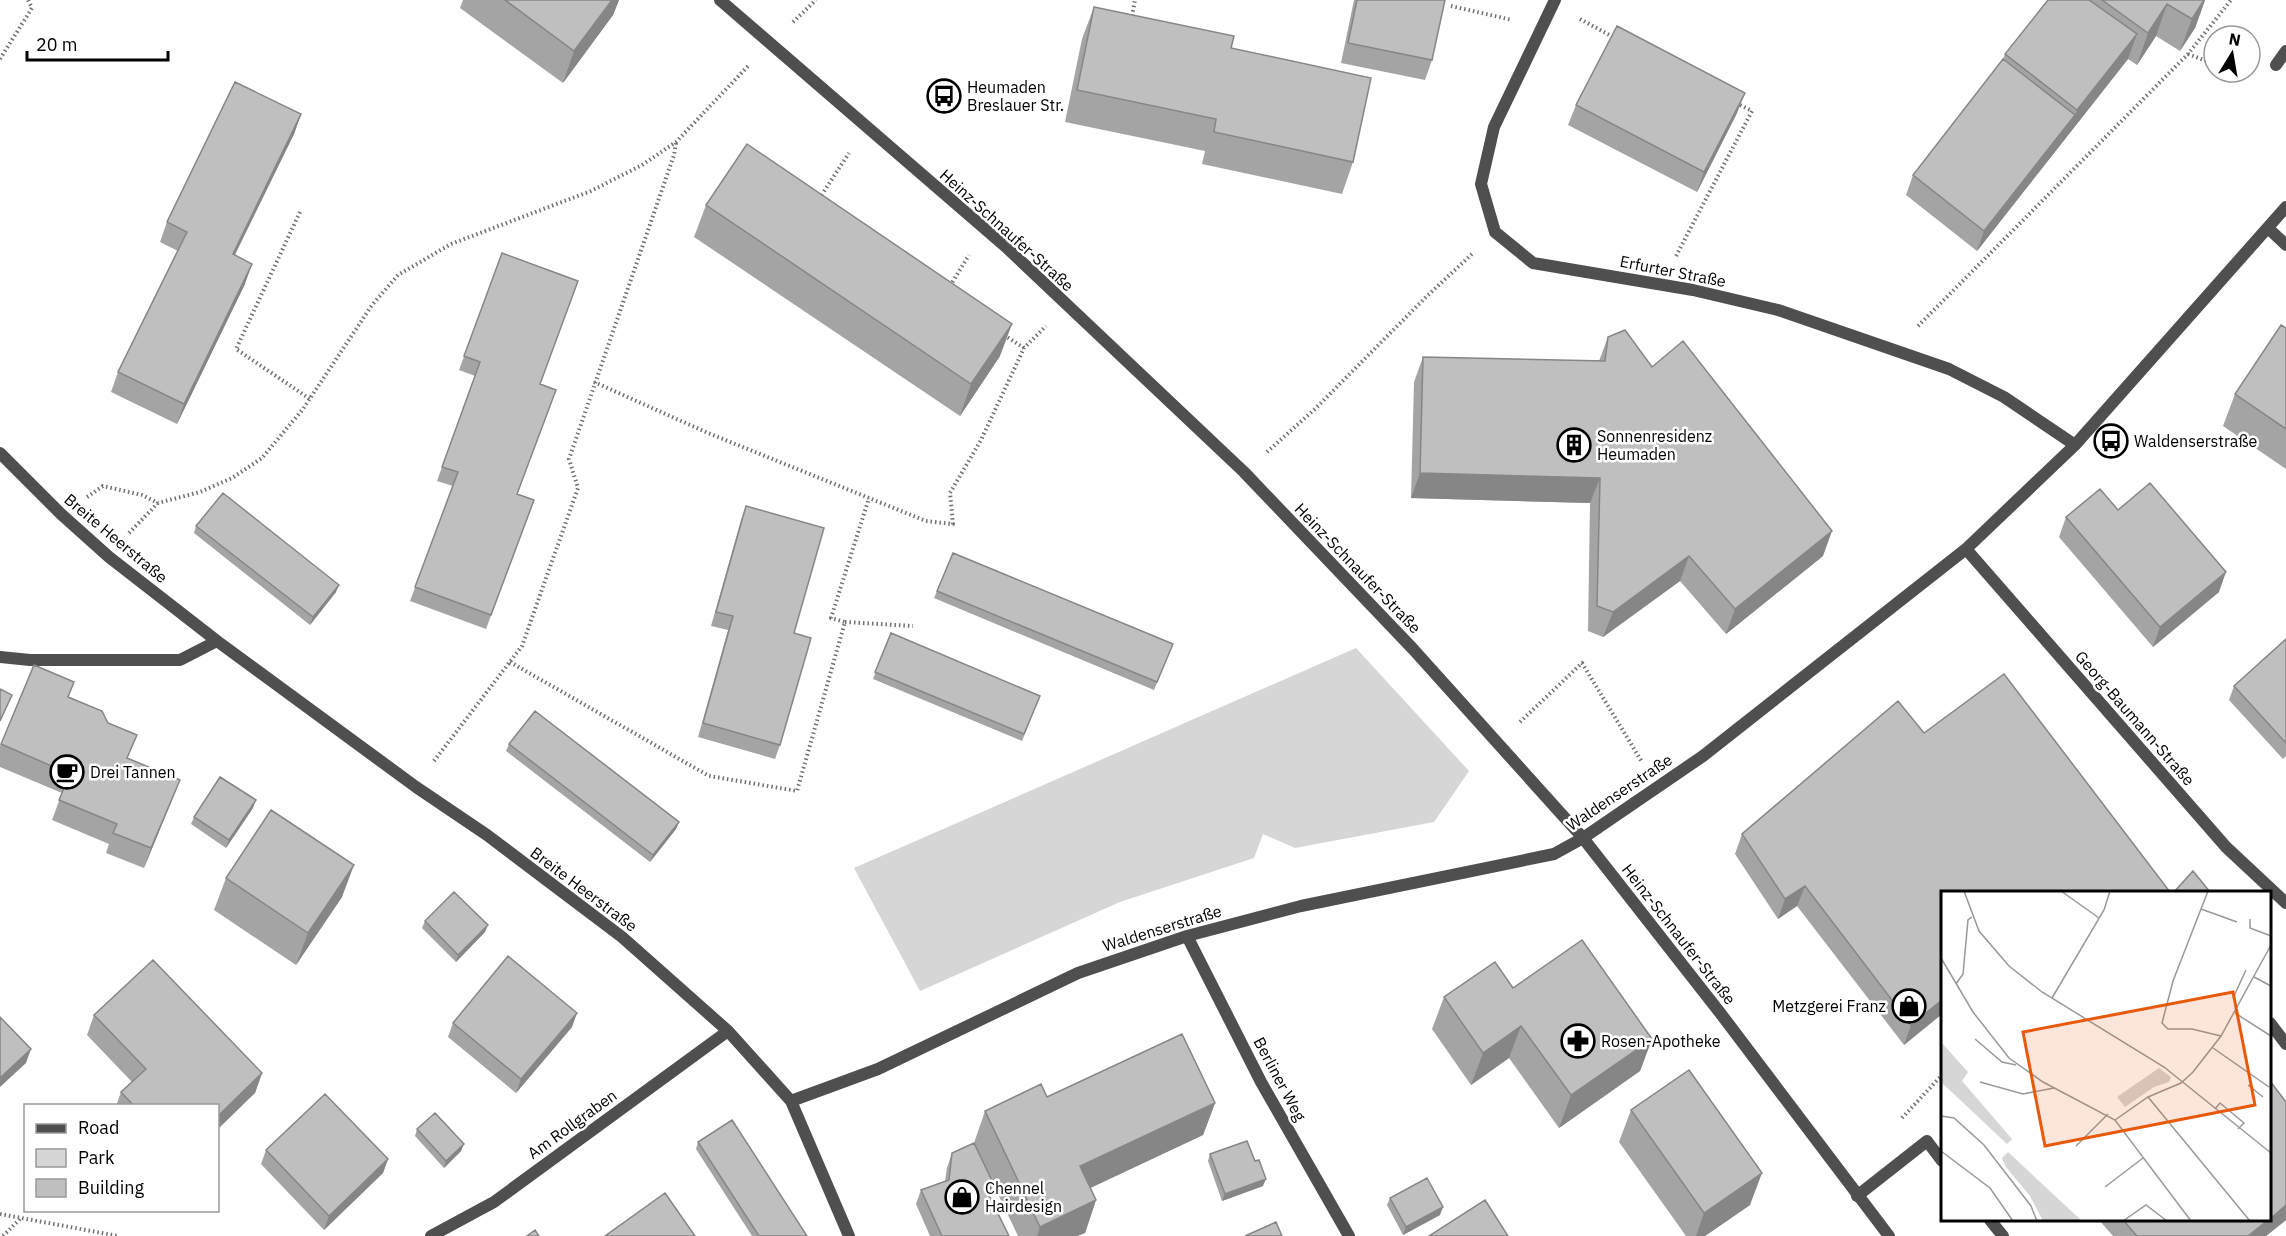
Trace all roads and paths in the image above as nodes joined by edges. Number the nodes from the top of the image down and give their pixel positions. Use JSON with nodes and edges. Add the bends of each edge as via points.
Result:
{"nodes":[{"id":1,"x":28,"y":0,"type":"edge"},
{"id":2,"x":720,"y":0,"type":"edge"},
{"id":3,"x":1135,"y":0,"type":"edge"},
{"id":4,"x":2231,"y":0,"type":"edge"},
{"id":5,"x":1554,"y":2,"type":"edge"},
{"id":6,"x":1451,"y":6,"type":"dead end"},
{"id":7,"x":1132,"y":16,"type":"edge"},
{"id":8,"x":1542,"y":27,"type":"junction"},
{"id":9,"x":1616,"y":38,"type":"edge"},
{"id":10,"x":769,"y":44,"type":"junction"},
{"id":11,"x":2286,"y":51,"type":"edge"},
{"id":12,"x":2188,"y":54,"type":"junction"},
{"id":13,"x":0,"y":58,"type":"edge"},
{"id":14,"x":2202,"y":59,"type":"edge"},
{"id":15,"x":2276,"y":65,"type":"dead end"},
{"id":16,"x":1731,"y":100,"type":"edge"},
{"id":17,"x":866,"y":128,"type":"junction"},
{"id":18,"x":676,"y":142,"type":"junction"},
{"id":19,"x":816,"y":203,"type":"edge"},
{"id":20,"x":2286,"y":207,"type":"edge"},
{"id":21,"x":300,"y":212,"type":"dead end"},
{"id":22,"x":2268,"y":228,"type":"junction"},
{"id":23,"x":985,"y":230,"type":"junction"},
{"id":24,"x":2286,"y":245,"type":"edge"},
{"id":25,"x":1459,"y":268,"type":"dead end"},
{"id":26,"x":1661,"y":284,"type":"junction"},
{"id":27,"x":949,"y":288,"type":"edge"},
{"id":28,"x":1067,"y":305,"type":"junction"},
{"id":29,"x":994,"y":329,"type":"edge"},
{"id":30,"x":1024,"y":348,"type":"junction"},
{"id":31,"x":1894,"y":350,"type":"junction"},
{"id":32,"x":594,"y":382,"type":"junction"},
{"id":33,"x":310,"y":399,"type":"junction"},
{"id":34,"x":2075,"y":445,"type":"junction"},
{"id":35,"x":0,"y":453,"type":"edge"},
{"id":36,"x":1244,"y":472,"type":"junction"},
{"id":37,"x":869,"y":498,"type":"junction"},
{"id":38,"x":158,"y":503,"type":"junction"},
{"id":39,"x":61,"y":514,"type":"junction"},
{"id":40,"x":141,"y":520,"type":"dead end"},
{"id":41,"x":1966,"y":549,"type":"junction"},
{"id":42,"x":844,"y":622,"type":"junction"},
{"id":43,"x":913,"y":626,"type":"dead end"},
{"id":44,"x":217,"y":641,"type":"junction"},
{"id":45,"x":0,"y":657,"type":"edge"},
{"id":46,"x":510,"y":662,"type":"junction"},
{"id":47,"x":1498,"y":744,"type":"junction"},
{"id":48,"x":445,"y":745,"type":"dead end"},
{"id":49,"x":1657,"y":787,"type":"junction"},
{"id":50,"x":1583,"y":838,"type":"junction"},
{"id":51,"x":2286,"y":903,"type":"edge"},
{"id":52,"x":1187,"y":936,"type":"junction"},
{"id":53,"x":2271,"y":1024,"type":"edge"},
{"id":54,"x":728,"y":1031,"type":"junction"},
{"id":55,"x":2286,"y":1044,"type":"edge"},
{"id":56,"x":791,"y":1101,"type":"junction"},
{"id":57,"x":1941,"y":1160,"type":"edge"},
{"id":58,"x":1857,"y":1196,"type":"junction"},
{"id":59,"x":0,"y":1214,"type":"edge"},
{"id":60,"x":21,"y":1218,"type":"junction"},
{"id":61,"x":1991,"y":1221,"type":"edge"},
{"id":62,"x":3,"y":1236,"type":"edge"},
{"id":63,"x":118,"y":1236,"type":"edge"},
{"id":64,"x":431,"y":1236,"type":"edge"},
{"id":65,"x":849,"y":1236,"type":"edge"},
{"id":66,"x":1349,"y":1236,"type":"edge"},
{"id":67,"x":1889,"y":1236,"type":"edge"},
{"id":68,"x":2003,"y":1236,"type":"edge"}],
"edges":[{"from":1,"to":13,"type":"path","via":[[32,8]]},
{"from":2,"to":10,"type":"street","name":"Heinz-Schnaufer-Straße"},
{"from":3,"to":7,"type":"path"},
{"from":4,"to":12,"type":"path"},
{"from":5,"to":8,"type":"street","name":"Erfurter Straße"},
{"from":5,"to":9,"type":"path"},
{"from":6,"to":8,"type":"path"},
{"from":8,"to":26,"type":"street","name":"Erfurter Straße","via":[[1494,127],[1481,184],[1495,232],[1533,263]]},
{"from":10,"to":17,"type":"street","name":"Heinz-Schnaufer-Straße"},
{"from":10,"to":18,"type":"path"},
{"from":11,"to":15,"type":"street"},
{"from":12,"to":14,"type":"path"},
{"from":12,"to":31,"type":"path"},
{"from":16,"to":26,"type":"path","via":[[1752,111]]},
{"from":17,"to":19,"type":"path"},
{"from":17,"to":23,"type":"street","name":"Heinz-Schnaufer-Straße"},
{"from":18,"to":32,"type":"path"},
{"from":18,"to":33,"type":"path","via":[[591,191],[451,244],[398,275],[372,305]]},
{"from":20,"to":22,"type":"street","name":"Waldenserstraße"},
{"from":21,"to":33,"type":"path","via":[[236,349]]},
{"from":22,"to":24,"type":"street"},
{"from":22,"to":34,"type":"street","name":"Waldenserstraße"},
{"from":23,"to":27,"type":"path"},
{"from":23,"to":28,"type":"street","name":"Heinz-Schnaufer-Straße"},
{"from":25,"to":36,"type":"path","via":[[1316,408]]},
{"from":26,"to":31,"type":"street","name":"Erfurter Straße","via":[[1778,310]]},
{"from":28,"to":30,"type":"path"},
{"from":28,"to":36,"type":"street","name":"Heinz-Schnaufer-Straße"},
{"from":29,"to":30,"type":"path"},
{"from":30,"to":37,"type":"path","via":[[981,441],[950,494],[953,524],[926,521]]},
{"from":31,"to":34,"type":"street","name":"Erfurter Straße","via":[[1949,369],[2004,397]]},
{"from":32,"to":37,"type":"path"},
{"from":32,"to":46,"type":"path","via":[[569,459],[578,488],[522,646]]},
{"from":33,"to":38,"type":"path","via":[[262,458],[232,478],[200,492]]},
{"from":34,"to":41,"type":"street","name":"Waldenserstraße"},
{"from":35,"to":39,"type":"street","name":"Breite Heerstraße"},
{"from":36,"to":47,"type":"street","name":"Heinz-Schnaufer-Straße"},
{"from":37,"to":42,"type":"path","via":[[831,618]]},
{"from":38,"to":39,"type":"path","via":[[103,486]]},
{"from":38,"to":40,"type":"path"},
{"from":39,"to":44,"type":"street","name":"Breite Heerstraße","via":[[109,557]]},
{"from":41,"to":49,"type":"street","name":"Waldenserstraße","via":[[1703,756]]},
{"from":41,"to":51,"type":"street","name":"Georg-Baumann-Straße","via":[[2226,847]]},
{"from":42,"to":43,"type":"path"},
{"from":42,"to":46,"type":"path","via":[[797,791],[709,776]]},
{"from":44,"to":45,"type":"street","via":[[180,660]]},
{"from":44,"to":54,"type":"street","name":"Breite Heerstraße","via":[[622,937]]},
{"from":46,"to":48,"type":"path"},
{"from":47,"to":49,"type":"path","via":[[1582,663]]},
{"from":47,"to":50,"type":"street","name":"Heinz-Schnaufer-Straße"},
{"from":49,"to":50,"type":"street","name":"Waldenserstraße"},
{"from":50,"to":52,"type":"street","name":"Waldenserstraße","via":[[1554,854],[1301,906]]},
{"from":50,"to":58,"type":"street","name":"Heinz-Schnaufer-Straße"},
{"from":52,"to":56,"type":"street","name":"Waldenserstraße","via":[[1078,972],[878,1070]]},
{"from":52,"to":66,"type":"street","name":"Berliner Weg","via":[[1261,1082]]},
{"from":53,"to":55,"type":"street"},
{"from":54,"to":56,"type":"street","name":"Breite Heerstraße"},
{"from":54,"to":64,"type":"street","name":"Am Rollgraben","via":[[494,1202]]},
{"from":56,"to":65,"type":"street","name":"Breite Heerstraße"},
{"from":57,"to":58,"type":"street","via":[[1927,1141]]},
{"from":58,"to":67,"type":"street","name":"Heinz-Schnaufer-Straße"},
{"from":59,"to":60,"type":"path"},
{"from":60,"to":62,"type":"path"},
{"from":60,"to":63,"type":"path"},
{"from":61,"to":68,"type":"street"}]}
